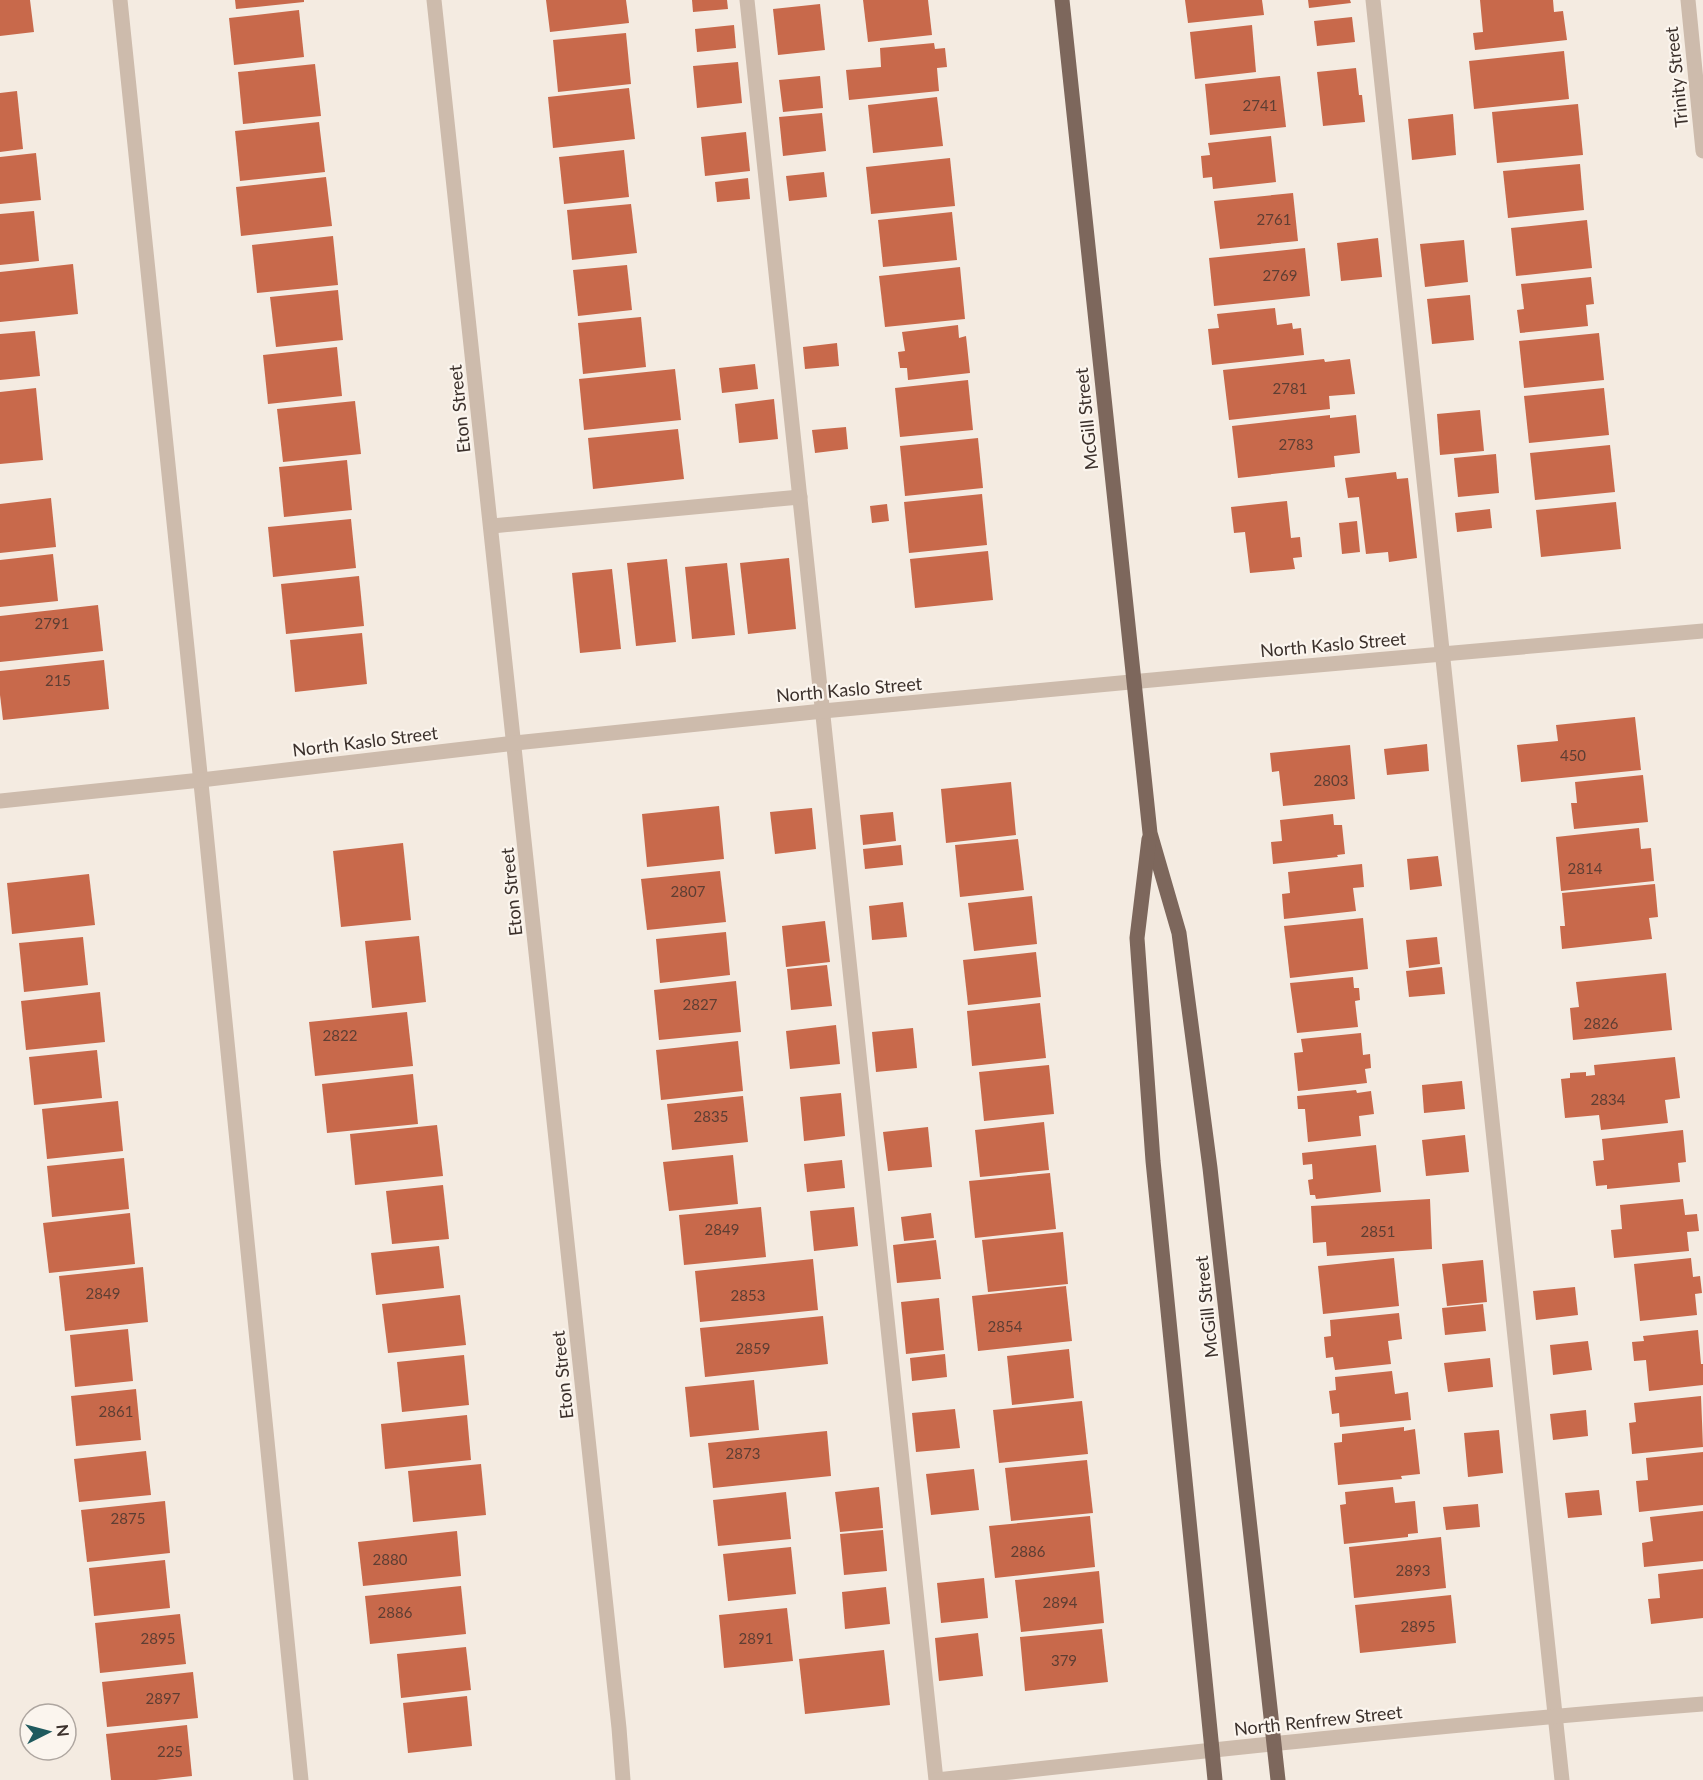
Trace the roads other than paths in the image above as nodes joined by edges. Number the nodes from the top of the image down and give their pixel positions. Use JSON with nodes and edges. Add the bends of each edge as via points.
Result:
{"nodes":[{"id":1,"x":120,"y":0,"type":"edge"},
{"id":2,"x":434,"y":0,"type":"edge"},
{"id":3,"x":747,"y":0,"type":"edge"},
{"id":4,"x":1062,"y":0,"type":"edge"},
{"id":5,"x":1373,"y":0,"type":"edge"},
{"id":6,"x":1688,"y":0,"type":"edge"},
{"id":7,"x":1703,"y":151,"type":"edge"},
{"id":8,"x":800,"y":496,"type":"junction"},
{"id":9,"x":492,"y":526,"type":"junction"},
{"id":10,"x":1703,"y":631,"type":"edge"},
{"id":11,"x":1441,"y":654,"type":"junction"},
{"id":12,"x":1133,"y":682,"type":"junction"},
{"id":13,"x":824,"y":711,"type":"junction"},
{"id":14,"x":515,"y":743,"type":"junction"},
{"id":15,"x":201,"y":780,"type":"junction"},
{"id":16,"x":0,"y":801,"type":"edge"},
{"id":17,"x":1150,"y":833,"type":"junction"},
{"id":18,"x":1703,"y":1704,"type":"edge"},
{"id":19,"x":1555,"y":1715,"type":"junction"},
{"id":20,"x":1274,"y":1744,"type":"junction"},
{"id":21,"x":1211,"y":1750,"type":"junction"},
{"id":22,"x":301,"y":1780,"type":"edge"},
{"id":23,"x":623,"y":1780,"type":"edge"},
{"id":24,"x":937,"y":1780,"type":"edge"},
{"id":25,"x":1215,"y":1780,"type":"edge"},
{"id":26,"x":1278,"y":1780,"type":"edge"},
{"id":27,"x":1562,"y":1780,"type":"edge"}],
"edges":[{"from":1,"to":15,"type":"street"},
{"from":2,"to":9,"type":"street","name":"Eton Street"},
{"from":3,"to":8,"type":"street"},
{"from":4,"to":12,"type":"main road","name":"McGill Street"},
{"from":5,"to":11,"type":"street"},
{"from":6,"to":7,"type":"street","name":"Trinity Street"},
{"from":8,"to":9,"type":"street"},
{"from":8,"to":13,"type":"street"},
{"from":9,"to":14,"type":"street","name":"Eton Street"},
{"from":10,"to":11,"type":"street","name":"North Kaslo Street"},
{"from":11,"to":12,"type":"street","name":"North Kaslo Street"},
{"from":11,"to":19,"type":"street"},
{"from":12,"to":13,"type":"street","name":"North Kaslo Street"},
{"from":12,"to":17,"type":"main road","name":"McGill Street"},
{"from":13,"to":14,"type":"street","name":"North Kaslo Street"},
{"from":13,"to":24,"type":"street"},
{"from":14,"to":15,"type":"street","name":"North Kaslo Street"},
{"from":14,"to":23,"type":"street","name":"Eton Street"},
{"from":15,"to":16,"type":"street","name":"North Kaslo Street"},
{"from":15,"to":22,"type":"street"},
{"from":17,"to":20,"type":"main road","name":"McGill Street","via":[[1179,933],[1210,1168]]},
{"from":17,"to":21,"type":"main road","name":"McGill Street","via":[[1137,938],[1153,1161]]},
{"from":18,"to":19,"type":"street","name":"North Renfrew Street"},
{"from":19,"to":20,"type":"street","name":"North Renfrew Street"},
{"from":19,"to":27,"type":"street"},
{"from":20,"to":21,"type":"street","name":"North Renfrew Street"},
{"from":20,"to":26,"type":"main road","name":"McGill Street"},
{"from":21,"to":24,"type":"street","name":"North Renfrew Street"},
{"from":21,"to":25,"type":"main road","name":"McGill Street"}]}
